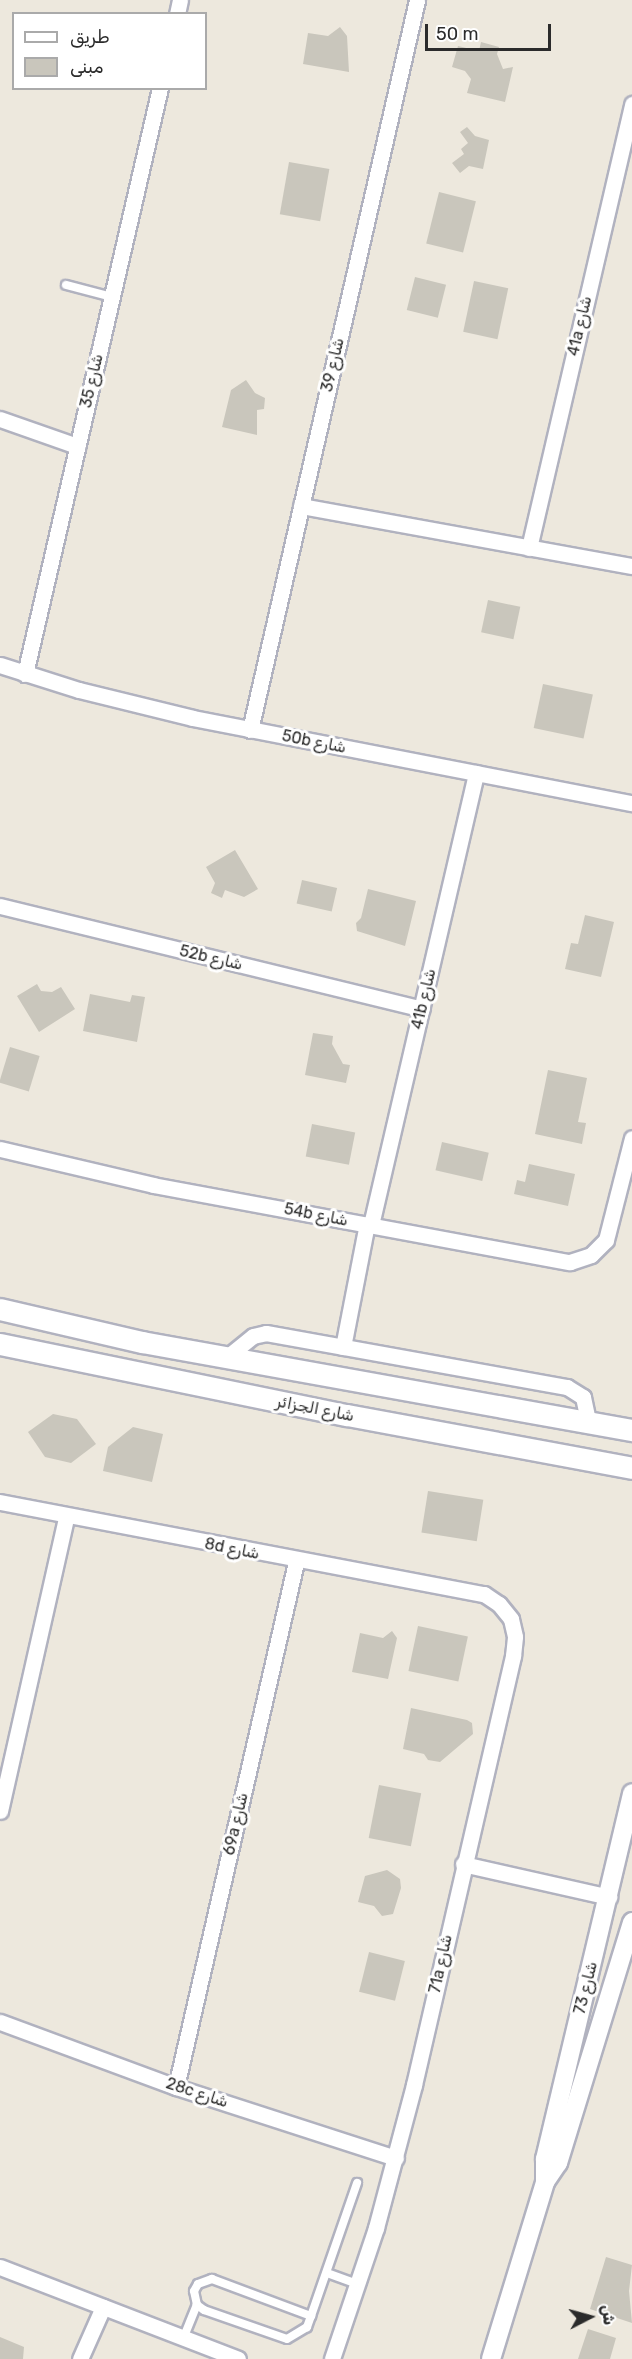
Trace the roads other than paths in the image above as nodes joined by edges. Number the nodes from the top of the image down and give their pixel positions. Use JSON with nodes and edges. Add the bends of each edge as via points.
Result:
{"nodes":[{"id":1,"x":417,"y":0,"type":"edge"},
{"id":2,"x":160,"y":90,"type":"edge"},
{"id":3,"x":632,"y":104,"type":"edge"},
{"id":4,"x":66,"y":285,"type":"dead end"},
{"id":5,"x":112,"y":297,"type":"junction"},
{"id":6,"x":0,"y":419,"type":"edge"},
{"id":7,"x":76,"y":446,"type":"junction"},
{"id":8,"x":301,"y":506,"type":"junction"},
{"id":9,"x":529,"y":548,"type":"junction"},
{"id":10,"x":632,"y":566,"type":"edge"},
{"id":11,"x":0,"y":665,"type":"edge"},
{"id":12,"x":25,"y":674,"type":"junction"},
{"id":13,"x":250,"y":730,"type":"junction"},
{"id":14,"x":476,"y":772,"type":"junction"},
{"id":15,"x":632,"y":802,"type":"edge"},
{"id":16,"x":0,"y":906,"type":"edge"},
{"id":17,"x":422,"y":1009,"type":"junction"},
{"id":18,"x":632,"y":1138,"type":"edge"},
{"id":19,"x":0,"y":1149,"type":"edge"},
{"id":20,"x":369,"y":1225,"type":"junction"},
{"id":21,"x":0,"y":1309,"type":"edge"},
{"id":22,"x":0,"y":1344,"type":"edge"},
{"id":23,"x":343,"y":1347,"type":"junction"},
{"id":24,"x":227,"y":1357,"type":"junction"},
{"id":25,"x":588,"y":1420,"type":"junction"},
{"id":26,"x":632,"y":1430,"type":"edge"},
{"id":27,"x":608,"y":1463,"type":"junction"},
{"id":28,"x":632,"y":1468,"type":"edge"},
{"id":29,"x":632,"y":1477,"type":"edge"},
{"id":30,"x":0,"y":1502,"type":"edge"},
{"id":31,"x":66,"y":1518,"type":"junction"},
{"id":32,"x":296,"y":1562,"type":"junction"},
{"id":33,"x":466,"y":1590,"type":"joint"},
{"id":34,"x":632,"y":1793,"type":"edge"},
{"id":35,"x":0,"y":1810,"type":"edge"},
{"id":36,"x":463,"y":1864,"type":"junction"},
{"id":37,"x":609,"y":1897,"type":"junction"},
{"id":38,"x":632,"y":1922,"type":"edge"},
{"id":39,"x":0,"y":2022,"type":"edge"},
{"id":40,"x":176,"y":2087,"type":"junction"},
{"id":41,"x":396,"y":2158,"type":"junction"},
{"id":42,"x":545,"y":2182,"type":"junction"},
{"id":43,"x":357,"y":2183,"type":"dead end"},
{"id":44,"x":0,"y":2267,"type":"edge"},
{"id":45,"x":327,"y":2272,"type":"junction"},
{"id":46,"x":358,"y":2284,"type":"junction"},
{"id":47,"x":197,"y":2305,"type":"junction"},
{"id":48,"x":103,"y":2307,"type":"junction"},
{"id":49,"x":311,"y":2316,"type":"junction"},
{"id":50,"x":183,"y":2339,"type":"junction"},
{"id":51,"x":81,"y":2359,"type":"edge"},
{"id":52,"x":238,"y":2359,"type":"edge"},
{"id":53,"x":332,"y":2359,"type":"edge"},
{"id":54,"x":491,"y":2359,"type":"edge"}],
"edges":[{"from":1,"to":8,"type":"street","name":"شارع 39"},
{"from":2,"to":5,"type":"street","name":"شارع 35"},
{"from":3,"to":9,"type":"street","name":"41a شارع"},
{"from":4,"to":5,"type":"lane"},
{"from":5,"to":7,"type":"street","name":"شارع 35"},
{"from":6,"to":7,"type":"street"},
{"from":7,"to":12,"type":"street","name":"شارع 35"},
{"from":8,"to":9,"type":"street"},
{"from":8,"to":13,"type":"street","name":"شارع 39"},
{"from":9,"to":10,"type":"street"},
{"from":11,"to":12,"type":"street","name":"50b شارع"},
{"from":12,"to":13,"type":"street","name":"50b شارع","via":[[135,706]]},
{"from":13,"to":14,"type":"street","name":"50b شارع"},
{"from":14,"to":15,"type":"street","name":"50b شارع"},
{"from":14,"to":17,"type":"street","name":"41b شارع"},
{"from":16,"to":17,"type":"street","name":"52b شارع"},
{"from":17,"to":20,"type":"street","name":"41b شارع"},
{"from":18,"to":20,"type":"street","name":"54b شارع","via":[[606,1240],[591,1255],[570,1262]]},
{"from":19,"to":20,"type":"street","name":"54b شارع","via":[[153,1185]]},
{"from":20,"to":23,"type":"street","name":"41b شارع"},
{"from":21,"to":24,"type":"main road"},
{"from":22,"to":27,"type":"main road","name":"شارع الجزائر","via":[[347,1415]]},
{"from":23,"to":24,"type":"street","via":[[259,1333]]},
{"from":23,"to":25,"type":"street","via":[[567,1387],[583,1397]]},
{"from":24,"to":25,"type":"main road"},
{"from":25,"to":26,"type":"main road"},
{"from":27,"to":28,"type":"main road","name":"شارع الجزائر"},
{"from":27,"to":29,"type":"main road"},
{"from":30,"to":31,"type":"street","name":"8d شارع"},
{"from":31,"to":32,"type":"street","name":"8d شارع"},
{"from":31,"to":35,"type":"street"},
{"from":32,"to":33,"type":"street","name":"8d شارع"},
{"from":32,"to":40,"type":"street","name":"69a شارع"},
{"from":33,"to":36,"type":"street","name":"71a شارع","via":[[484,1594],[500,1604],[511,1619],[515,1637]]},
{"from":34,"to":37,"type":"street","name":"شارع 73"},
{"from":36,"to":37,"type":"street"},
{"from":36,"to":41,"type":"street","name":"71a شارع"},
{"from":37,"to":42,"type":"street","name":"شارع 73","via":[[545,2159]]},
{"from":38,"to":42,"type":"street","name":"شارع 73","via":[[558,2163]]},
{"from":39,"to":40,"type":"street","name":"28c شارع"},
{"from":40,"to":41,"type":"street","name":"28c شارع"},
{"from":41,"to":46,"type":"street","name":"71a شارع"},
{"from":42,"to":54,"type":"street","name":"شارع 73"},
{"from":43,"to":45,"type":"lane"},
{"from":44,"to":48,"type":"street"},
{"from":45,"to":46,"type":"lane"},
{"from":45,"to":49,"type":"lane"},
{"from":46,"to":53,"type":"street","name":"71a شارع"},
{"from":47,"to":49,"type":"lane","via":[[287,2338],[307,2327]]},
{"from":47,"to":49,"type":"lane","via":[[194,2298],[198,2284],[212,2279]]},
{"from":47,"to":50,"type":"lane"},
{"from":48,"to":50,"type":"street"},
{"from":48,"to":51,"type":"street"},
{"from":50,"to":52,"type":"street"}]}
